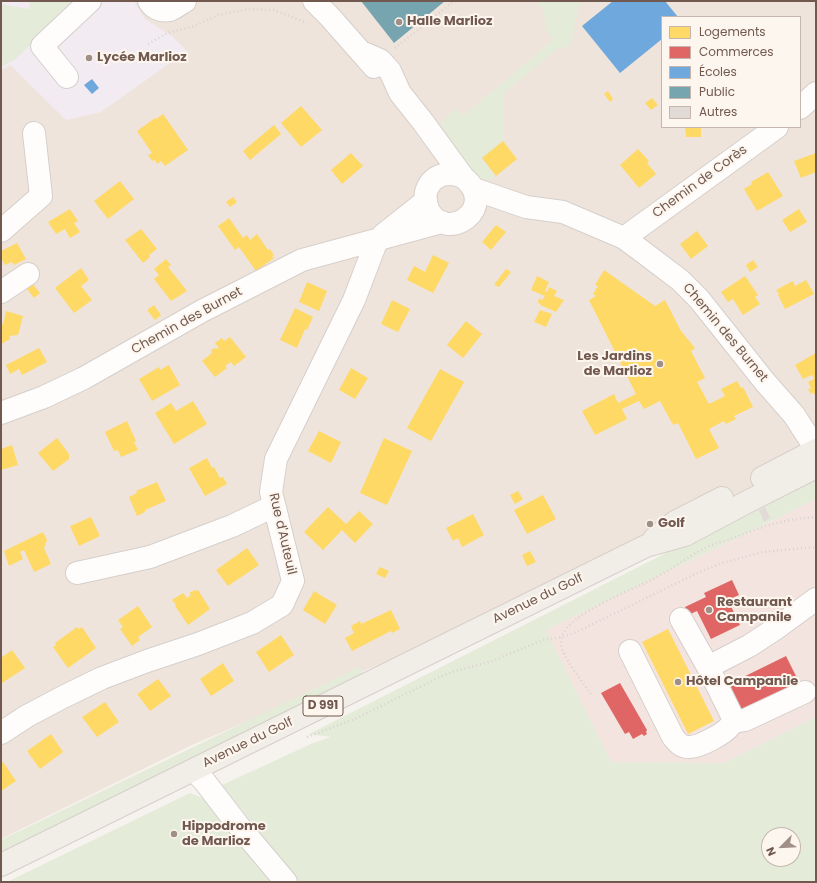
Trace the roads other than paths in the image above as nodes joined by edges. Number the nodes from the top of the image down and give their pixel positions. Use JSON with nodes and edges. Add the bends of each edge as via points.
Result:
{"nodes":[{"id":1,"x":90,"y":1,"type":"edge"},
{"id":2,"x":149,"y":1,"type":"edge"},
{"id":3,"x":185,"y":1,"type":"edge"},
{"id":4,"x":314,"y":1,"type":"edge"},
{"id":5,"x":67,"y":76,"type":"dead end"},
{"id":6,"x":816,"y":93,"type":"edge"},
{"id":7,"x":801,"y":107,"type":"edge"},
{"id":8,"x":776,"y":128,"type":"edge"},
{"id":9,"x":34,"y":133,"type":"dead end"},
{"id":10,"x":460,"y":180,"type":"junction"},
{"id":11,"x":426,"y":201,"type":"junction"},
{"id":12,"x":526,"y":207,"type":"junction"},
{"id":13,"x":471,"y":214,"type":"junction"},
{"id":14,"x":442,"y":222,"type":"junction"},
{"id":15,"x":1,"y":231,"type":"edge"},
{"id":16,"x":624,"y":238,"type":"junction"},
{"id":17,"x":368,"y":242,"type":"junction"},
{"id":18,"x":28,"y":274,"type":"dead end"},
{"id":19,"x":1,"y":292,"type":"edge"},
{"id":20,"x":1,"y":412,"type":"edge"},
{"id":21,"x":816,"y":449,"type":"edge"},
{"id":22,"x":816,"y":467,"type":"edge"},
{"id":23,"x":274,"y":506,"type":"junction"},
{"id":24,"x":646,"y":546,"type":"junction"},
{"id":25,"x":77,"y":572,"type":"dead end"},
{"id":26,"x":816,"y":599,"type":"edge"},
{"id":27,"x":680,"y":619,"type":"dead end"},
{"id":28,"x":630,"y":651,"type":"dead end"},
{"id":29,"x":708,"y":667,"type":"junction"},
{"id":30,"x":805,"y":692,"type":"dead end"},
{"id":31,"x":733,"y":722,"type":"junction"},
{"id":32,"x":1,"y":733,"type":"edge"},
{"id":33,"x":194,"y":770,"type":"junction"},
{"id":34,"x":1,"y":865,"type":"edge"},
{"id":35,"x":286,"y":882,"type":"edge"}],
"edges":[{"from":1,"to":5,"type":"street","via":[[42,46]]},
{"from":2,"to":3,"type":"street","via":[[158,10],[170,10]]},
{"from":4,"to":10,"type":"street","via":[[392,88],[398,89],[423,122]]},
{"from":6,"to":7,"type":"street"},
{"from":8,"to":16,"type":"street","name":"Chemin de Corès"},
{"from":9,"to":15,"type":"street","via":[[41,196]]},
{"from":10,"to":11,"type":"street","via":[[438,177],[428,186]]},
{"from":10,"to":12,"type":"street","name":"Chemin des Burnet"},
{"from":10,"to":13,"type":"street","via":[[476,196]]},
{"from":11,"to":14,"type":"street","via":[[430,214]]},
{"from":11,"to":17,"type":"street","name":"Chemin des Burnet"},
{"from":12,"to":13,"type":"street","name":"Chemin des Burnet"},
{"from":12,"to":16,"type":"street","name":"Chemin des Burnet","via":[[563,212]]},
{"from":13,"to":14,"type":"street","via":[[458,223]]},
{"from":14,"to":17,"type":"street","name":"Chemin des Burnet"},
{"from":16,"to":21,"type":"street","name":"Chemin des Burnet","via":[[680,280],[699,299],[794,415]]},
{"from":17,"to":20,"type":"street","name":"Chemin des Burnet","via":[[302,260],[202,311],[84,378],[44,397]]},
{"from":17,"to":23,"type":"street","name":"Rue d'Auteuil","via":[[366,271],[354,300],[276,459],[271,492]]},
{"from":18,"to":19,"type":"street"},
{"from":21,"to":24,"type":"main road","via":[[675,522]]},
{"from":22,"to":24,"type":"main road","via":[[685,535]]},
{"from":23,"to":25,"type":"street","via":[[232,526],[150,557]]},
{"from":23,"to":32,"type":"street","name":"Rue d'Auteuil","via":[[293,581],[282,605],[252,623],[102,678],[27,716]]},
{"from":24,"to":33,"type":"main road","name":"Avenue du Golf","number":"D 991"},
{"from":26,"to":29,"type":"street","via":[[749,646]]},
{"from":27,"to":29,"type":"street"},
{"from":28,"to":31,"type":"street","via":[[665,722],[679,744],[689,748],[703,743],[726,730]]},
{"from":29,"to":31,"type":"street","via":[[730,710]]},
{"from":30,"to":31,"type":"street","via":[[745,720]]},
{"from":33,"to":34,"type":"main road","name":"Avenue du Golf","number":"D 991"},
{"from":33,"to":35,"type":"street"}]}
